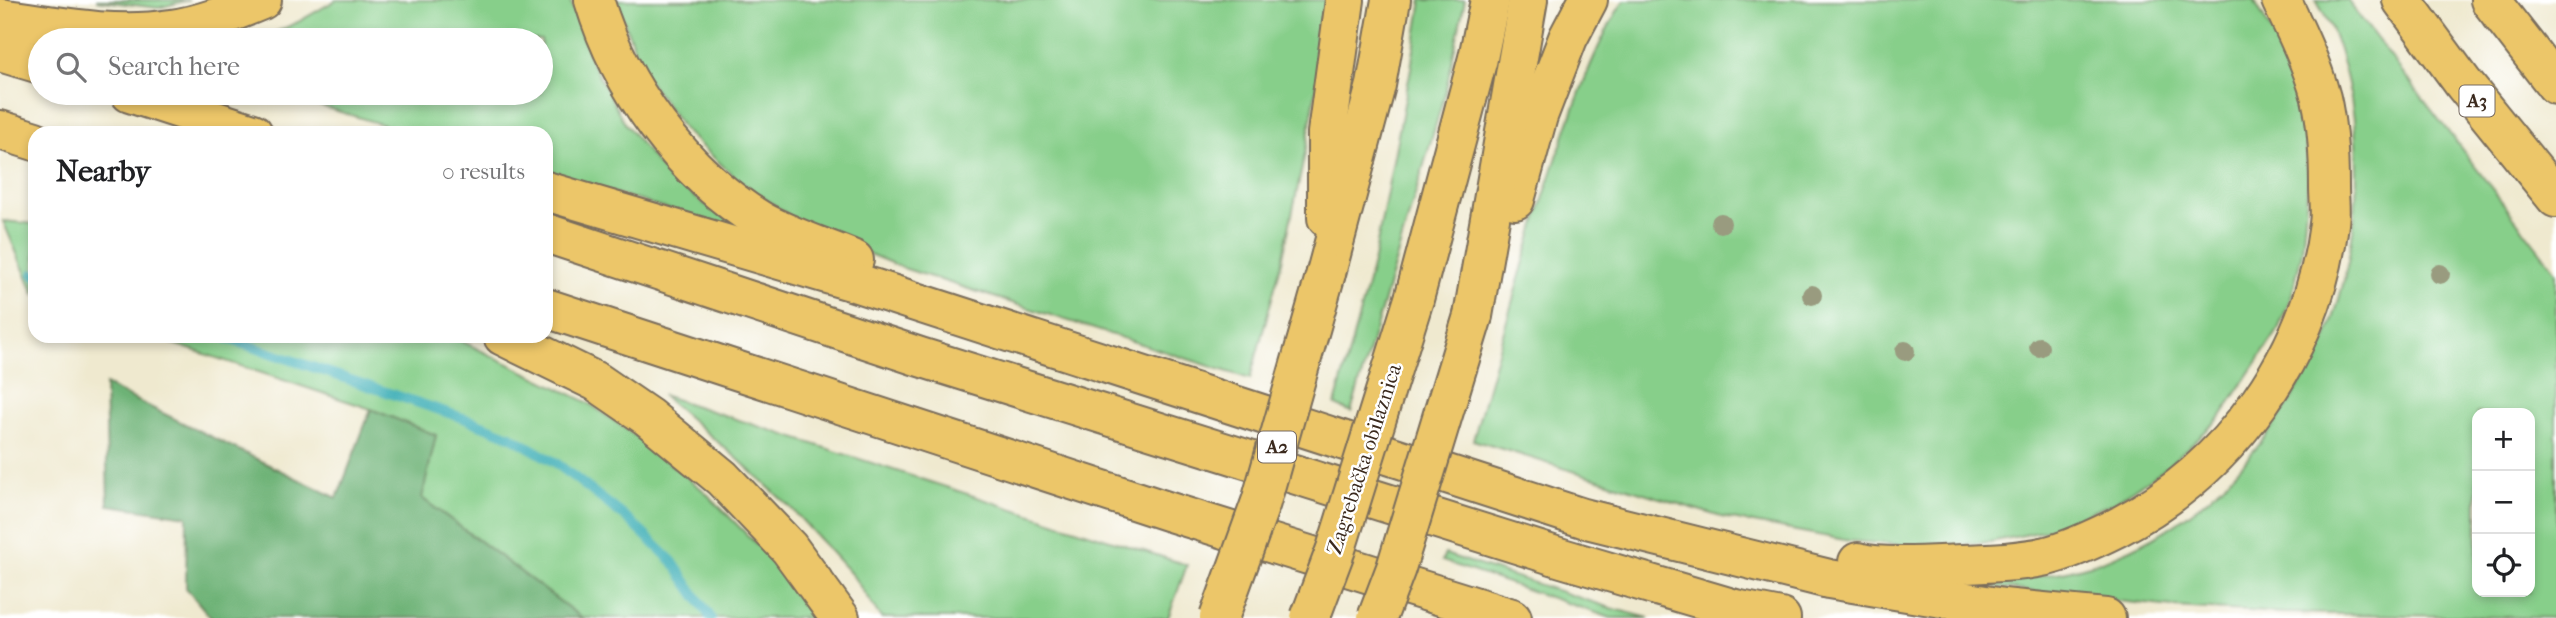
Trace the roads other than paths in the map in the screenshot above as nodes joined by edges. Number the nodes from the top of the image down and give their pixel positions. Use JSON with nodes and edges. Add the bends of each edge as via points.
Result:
{"nodes":[{"id":1,"x":262,"y":0,"type":"edge"},
{"id":2,"x":594,"y":0,"type":"edge"},
{"id":3,"x":1345,"y":0,"type":"edge"},
{"id":4,"x":1391,"y":0,"type":"edge"},
{"id":5,"x":1490,"y":0,"type":"edge"},
{"id":6,"x":1528,"y":0,"type":"edge"},
{"id":7,"x":1588,"y":0,"type":"edge"},
{"id":8,"x":2281,"y":0,"type":"edge"},
{"id":9,"x":2402,"y":0,"type":"edge"},
{"id":10,"x":2490,"y":0,"type":"edge"},
{"id":11,"x":0,"y":18,"type":"edge"},
{"id":12,"x":74,"y":28,"type":"edge"},
{"id":13,"x":176,"y":28,"type":"edge"},
{"id":14,"x":0,"y":52,"type":"edge"},
{"id":15,"x":28,"y":60,"type":"edge"},
{"id":16,"x":2556,"y":85,"type":"edge"},
{"id":17,"x":168,"y":105,"type":"edge"},
{"id":18,"x":234,"y":126,"type":"edge"},
{"id":19,"x":0,"y":130,"type":"edge"},
{"id":20,"x":28,"y":139,"type":"edge"},
{"id":21,"x":553,"y":193,"type":"edge"},
{"id":22,"x":2556,"y":198,"type":"edge"},
{"id":23,"x":553,"y":235,"type":"edge"},
{"id":24,"x":1326,"y":273,"type":"junction"},
{"id":25,"x":1475,"y":306,"type":"junction"},
{"id":26,"x":553,"y":310,"type":"edge"},
{"id":27,"x":941,"y":310,"type":"junction"},
{"id":28,"x":517,"y":343,"type":"edge"},
{"id":29,"x":1682,"y":541,"type":"junction"},
{"id":30,"x":840,"y":618,"type":"edge"},
{"id":31,"x":1219,"y":618,"type":"edge"},
{"id":32,"x":1310,"y":618,"type":"edge"},
{"id":33,"x":1377,"y":618,"type":"edge"},
{"id":34,"x":1512,"y":618,"type":"edge"},
{"id":35,"x":1781,"y":618,"type":"edge"},
{"id":36,"x":2106,"y":618,"type":"edge"}],
"edges":[{"from":1,"to":13,"type":"highway"},
{"from":2,"to":27,"type":"highway","via":[[603,30],[631,86],[688,161],[715,187],[762,221],[865,265]]},
{"from":3,"to":24,"type":"highway","via":[[1327,133]]},
{"from":4,"to":24,"type":"highway","via":[[1376,85]]},
{"from":5,"to":32,"type":"highway","name":"Zagrebačka obilaznica","bridge":true,"via":[[1414,299]]},
{"from":6,"to":25,"type":"highway"},
{"from":7,"to":25,"type":"highway","via":[[1538,116],[1515,199]]},
{"from":8,"to":29,"type":"highway","via":[[2321,98],[2329,154],[2330,223],[2315,293],[2297,338],[2239,432],[2208,465],[2134,519],[2048,556],[1987,564],[1863,564],[1742,539]]},
{"from":9,"to":22,"type":"highway","number":"A3"},
{"from":10,"to":16,"type":"highway"},
{"from":11,"to":12,"type":"highway"},
{"from":14,"to":15,"type":"highway"},
{"from":17,"to":18,"type":"highway"},
{"from":19,"to":20,"type":"highway"},
{"from":21,"to":27,"type":"highway"},
{"from":23,"to":35,"type":"highway","via":[[920,357],[1549,554],[1735,609]]},
{"from":24,"to":31,"type":"highway","number":"A2","bridge":true,"via":[[1261,502]]},
{"from":25,"to":33,"type":"highway","bridge":true},
{"from":26,"to":34,"type":"highway","via":[[1170,512]]},
{"from":27,"to":29,"type":"highway","via":[[1583,518]]},
{"from":28,"to":30,"type":"highway","via":[[597,382],[722,478],[789,548]]},
{"from":29,"to":36,"type":"highway","via":[[1829,579],[2003,608]]}]}
